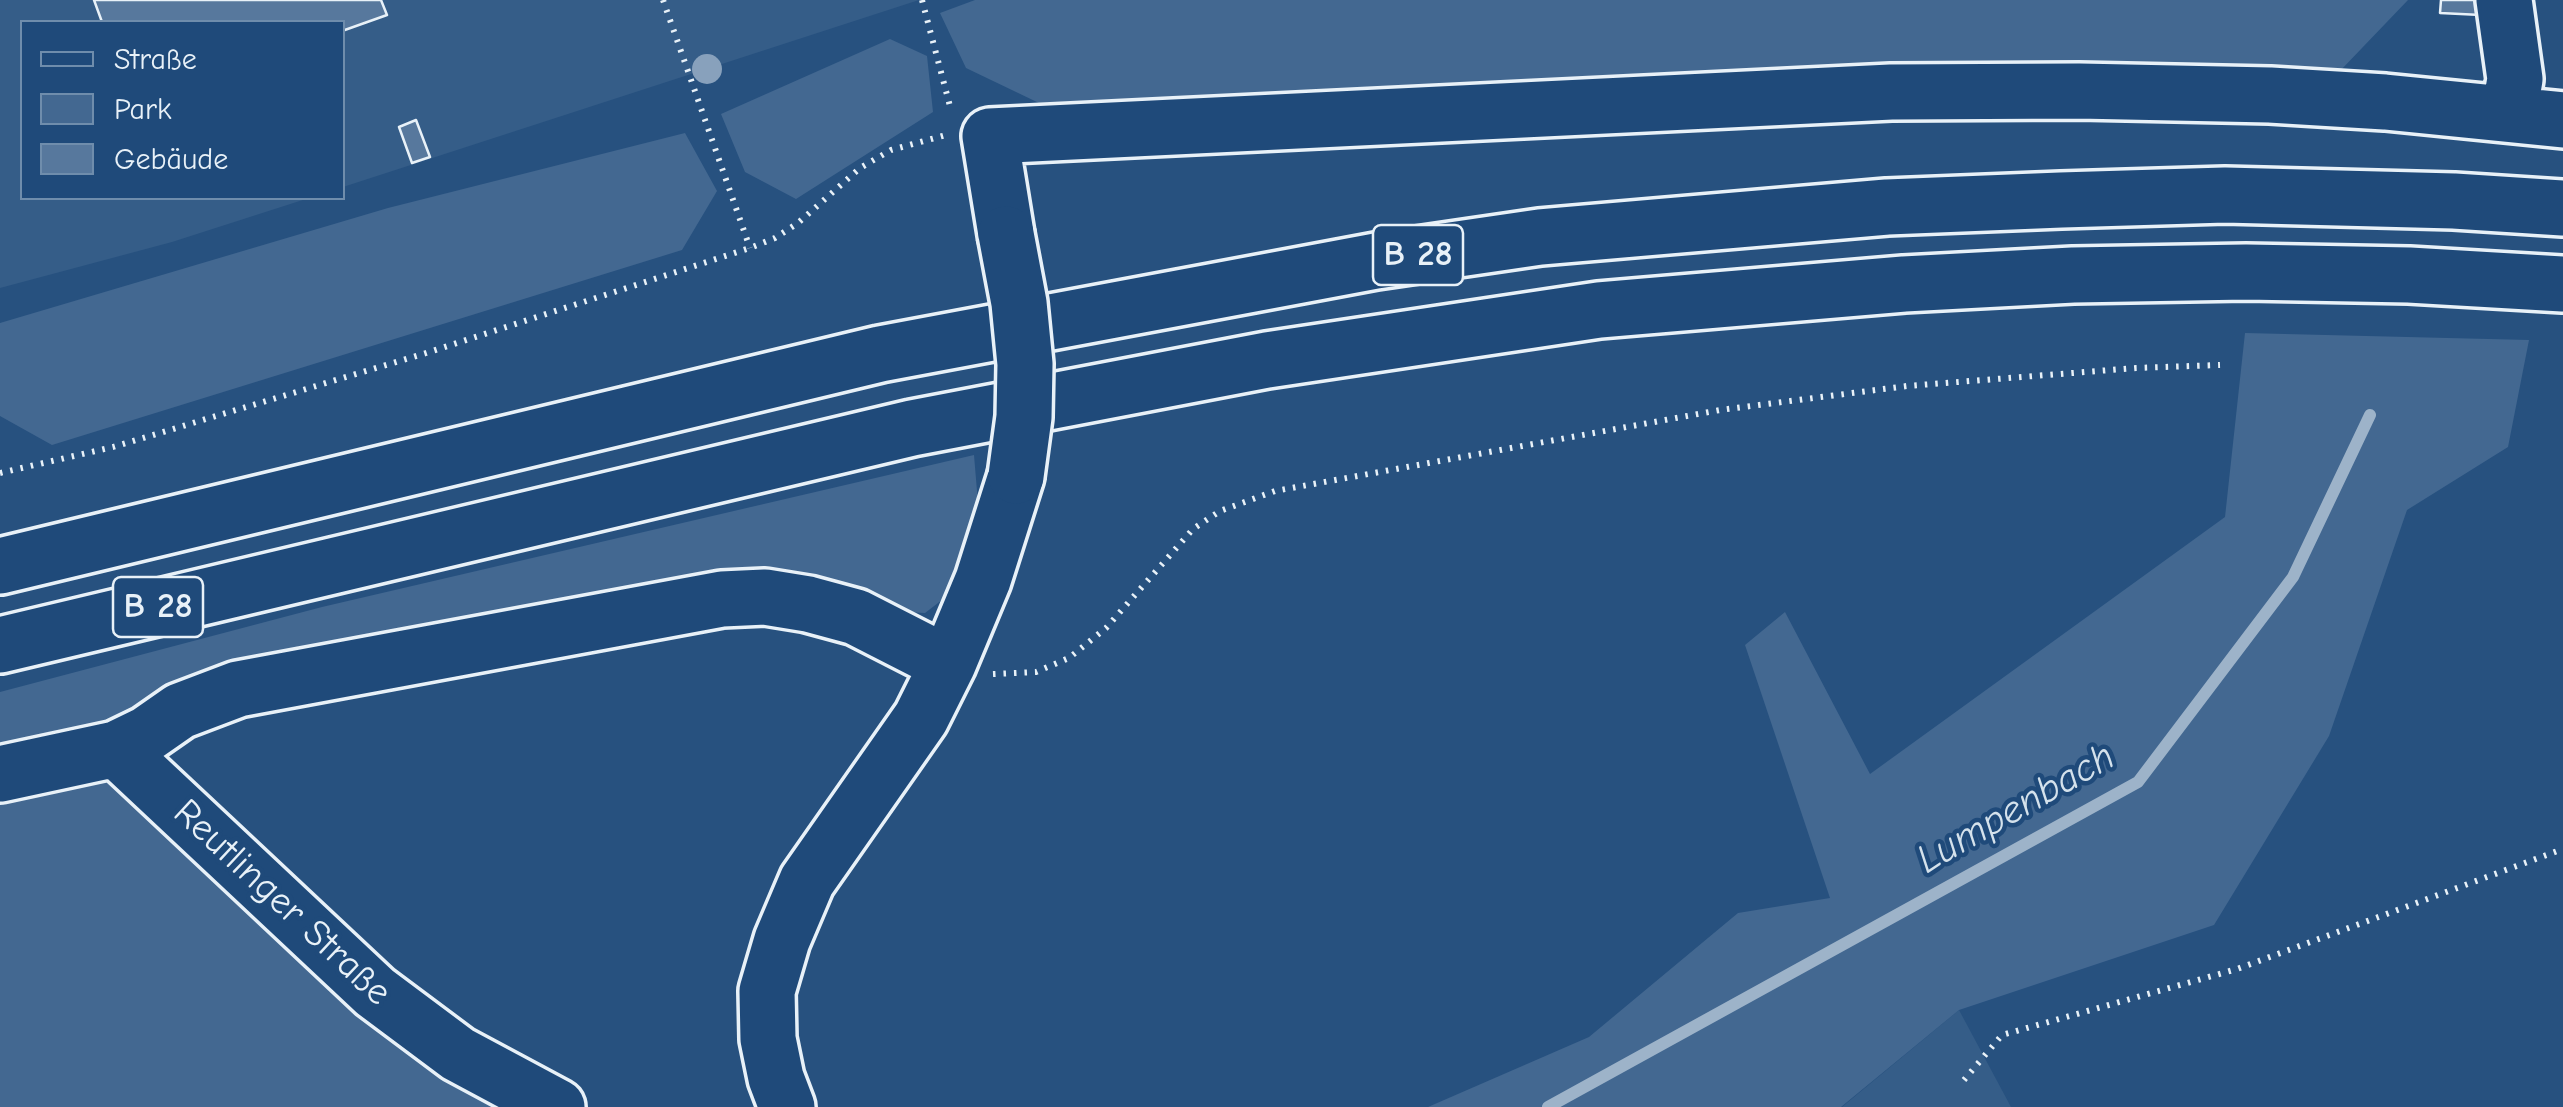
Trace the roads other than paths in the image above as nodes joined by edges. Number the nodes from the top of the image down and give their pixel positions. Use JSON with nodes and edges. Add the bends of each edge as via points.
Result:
{"nodes":[{"id":1,"x":2504,"y":0,"type":"edge"},
{"id":2,"x":2509,"y":114,"type":"junction"},
{"id":3,"x":2563,"y":120,"type":"edge"},
{"id":4,"x":2563,"y":208,"type":"edge"},
{"id":5,"x":2563,"y":284,"type":"edge"},
{"id":6,"x":0,"y":566,"type":"edge"},
{"id":7,"x":0,"y":645,"type":"edge"},
{"id":8,"x":948,"y":664,"type":"junction"},
{"id":9,"x":116,"y":749,"type":"junction"},
{"id":10,"x":0,"y":774,"type":"edge"},
{"id":11,"x":557,"y":1107,"type":"edge"},
{"id":12,"x":787,"y":1107,"type":"edge"}],
"edges":[{"from":1,"to":2,"type":"main road","via":[[2514,79]]},
{"from":2,"to":3,"type":"main road"},
{"from":2,"to":8,"type":"main road","bridge":true,"via":[[2270,95],[1891,92],[974,135],[1006,234],[1025,364],[1016,476]]},
{"from":4,"to":6,"type":"main road","number":"B 28","via":[[2225,195],[1887,208],[1540,237],[880,354]]},
{"from":5,"to":7,"type":"main road","number":"B 28","via":[[2246,272],[2073,275],[1564,315],[1268,360],[912,428]]},
{"from":8,"to":9,"type":"main road","via":[[856,617],[808,604],[722,598],[238,689],[180,711]]},
{"from":8,"to":12,"type":"main road","via":[[922,718],[807,881],[782,940],[767,991],[768,1038]]},
{"from":9,"to":10,"type":"main road"},
{"from":9,"to":11,"type":"main road","name":"Reutlinger Straße","via":[[375,992],[458,1054]]}]}
